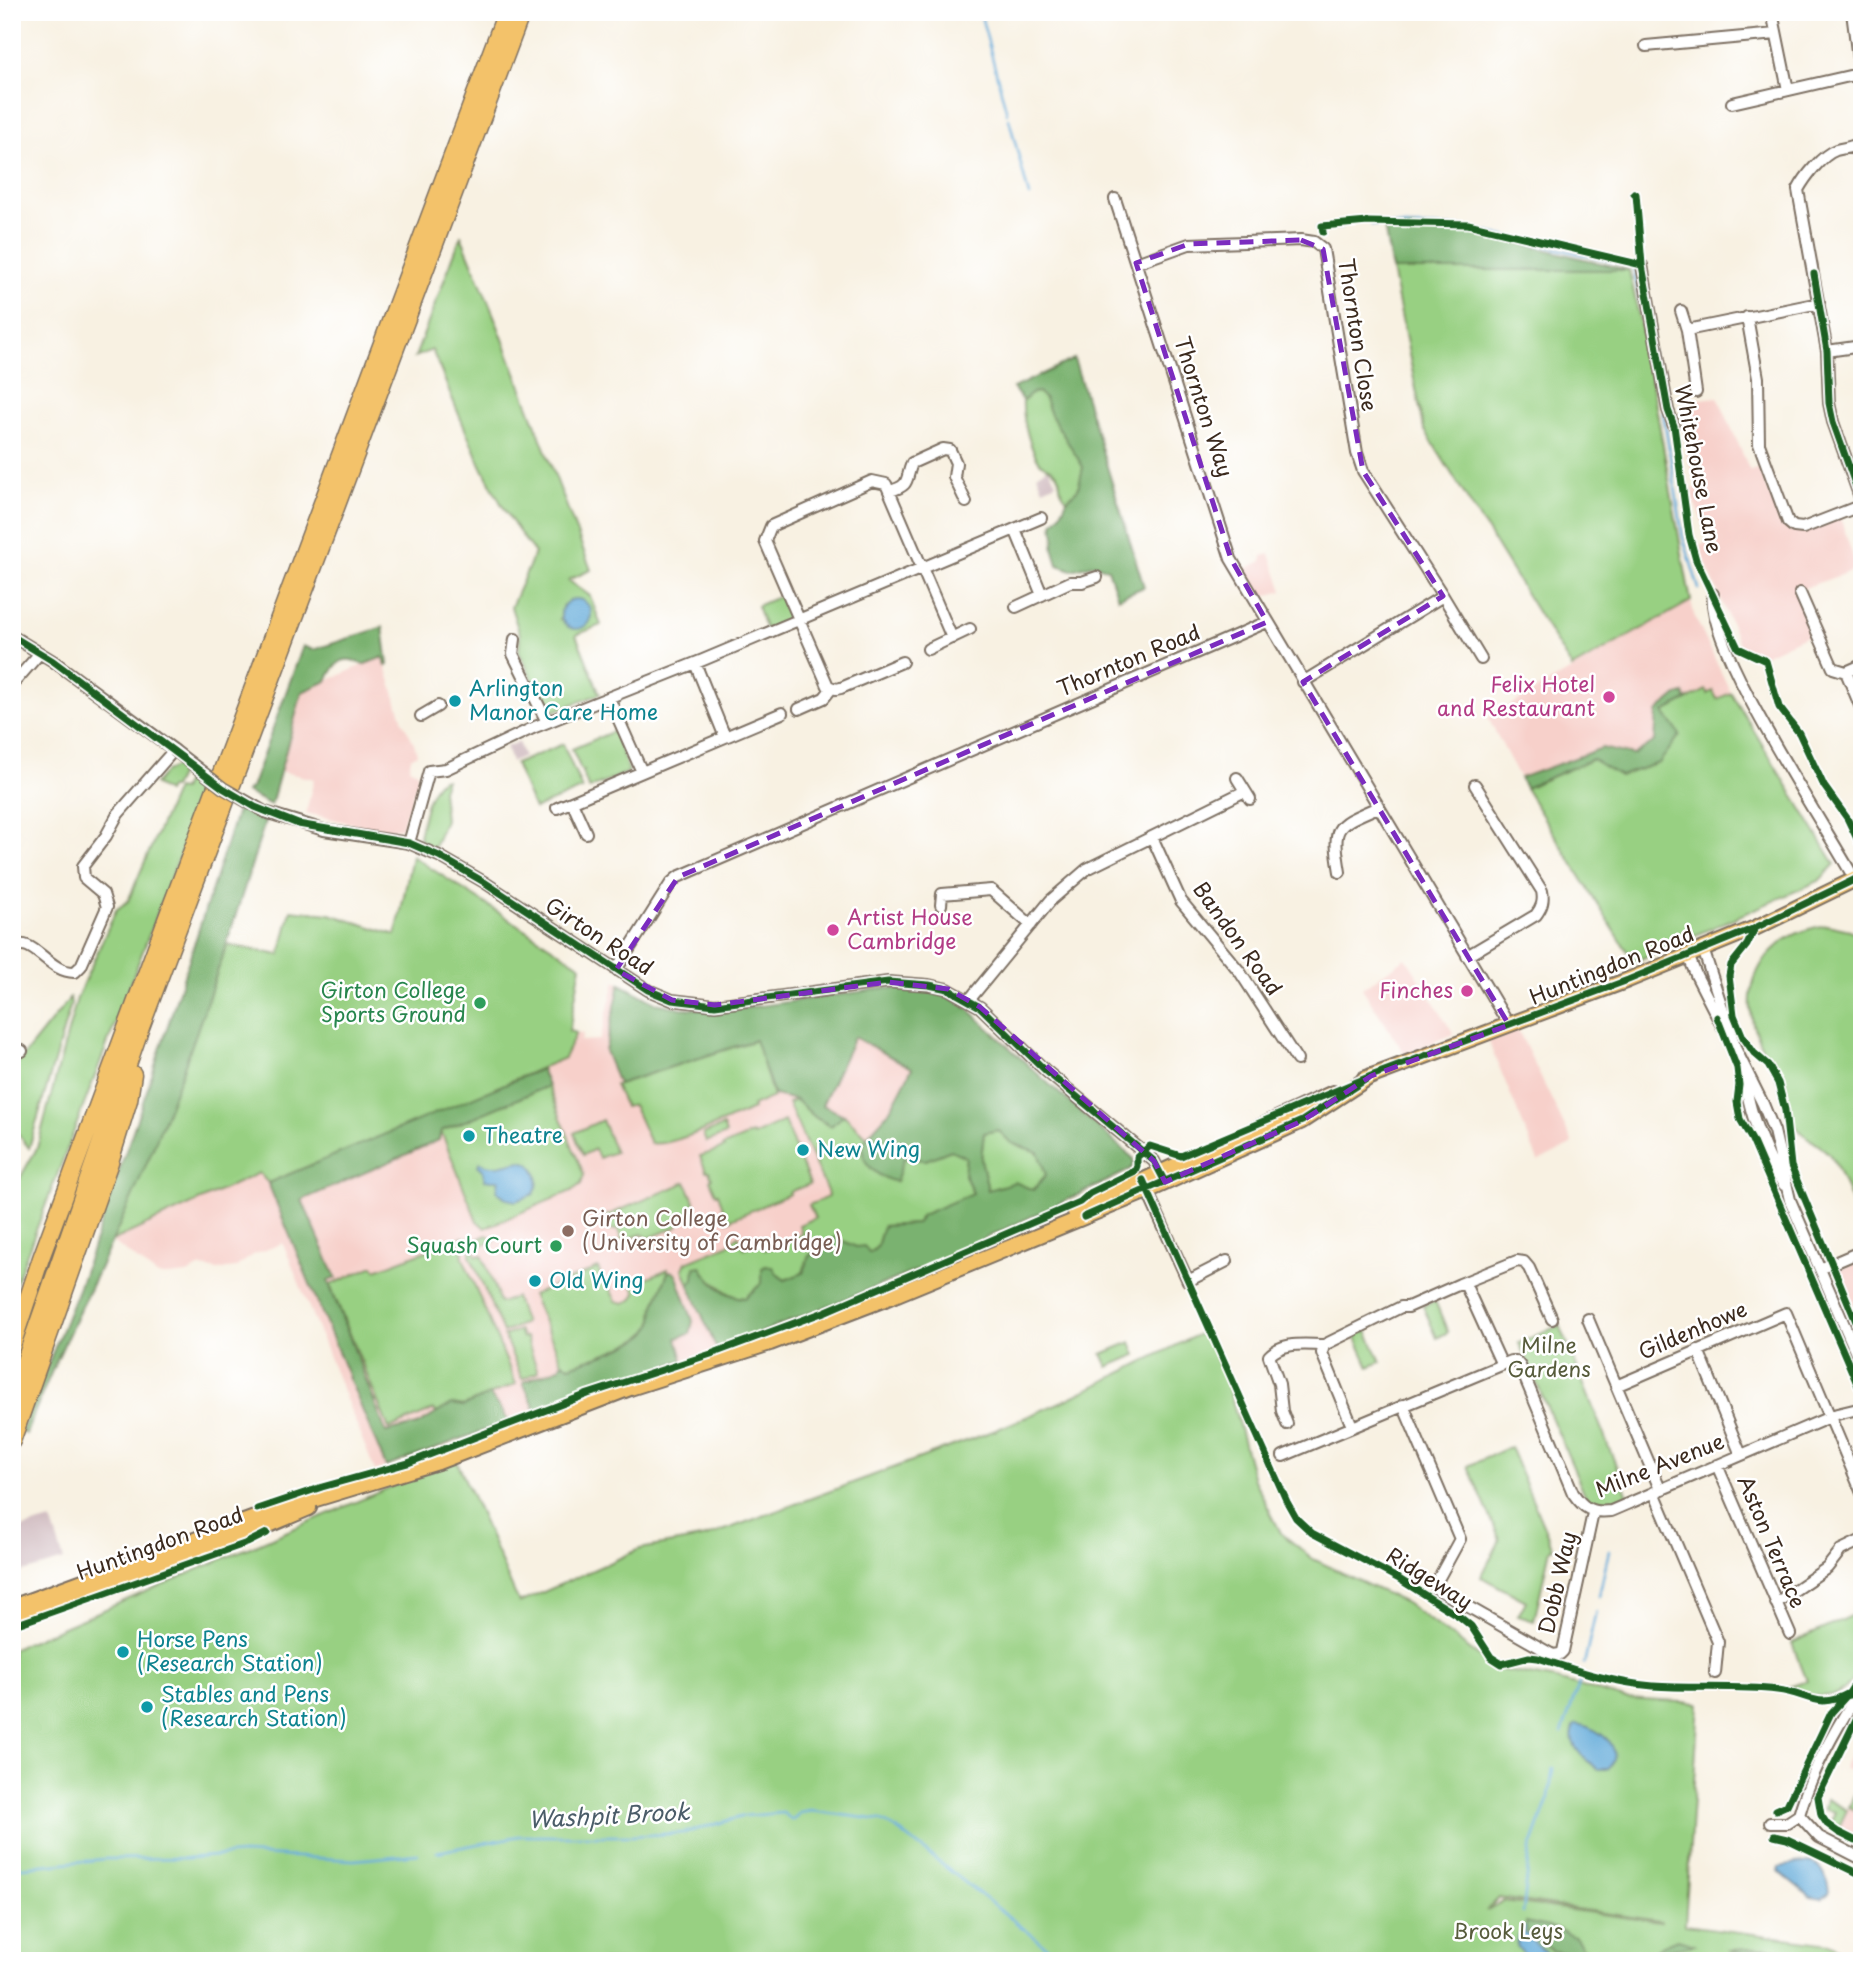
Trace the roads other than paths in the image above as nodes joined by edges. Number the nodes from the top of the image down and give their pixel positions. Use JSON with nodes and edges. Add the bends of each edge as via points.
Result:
{"nodes":[{"id":1,"x":506,"y":12,"type":"edge"},
{"id":2,"x":522,"y":12,"type":"edge"},
{"id":3,"x":1772,"y":12,"type":"edge"},
{"id":4,"x":1852,"y":12,"type":"edge"},
{"id":5,"x":1776,"y":34,"type":"junction"},
{"id":6,"x":1646,"y":46,"type":"dead end"},
{"id":7,"x":1858,"y":74,"type":"junction"},
{"id":8,"x":1788,"y":90,"type":"junction"},
{"id":9,"x":1862,"y":90,"type":"edge"},
{"id":10,"x":1732,"y":103,"type":"dead end"},
{"id":11,"x":1858,"y":144,"type":"edge"},
{"id":12,"x":1862,"y":160,"type":"edge"},
{"id":13,"x":1115,"y":199,"type":"dead end"},
{"id":14,"x":1136,"y":263,"type":"junction"},
{"id":15,"x":1642,"y":265,"type":"dead end"},
{"id":16,"x":1819,"y":303,"type":"junction"},
{"id":17,"x":1681,"y":311,"type":"dead end"},
{"id":18,"x":1748,"y":317,"type":"junction"},
{"id":19,"x":1687,"y":330,"type":"junction"},
{"id":20,"x":1862,"y":346,"type":"edge"},
{"id":21,"x":1827,"y":351,"type":"junction"},
{"id":22,"x":1696,"y":392,"type":"dead end"},
{"id":23,"x":1674,"y":426,"type":"dead end"},
{"id":24,"x":890,"y":491,"type":"junction"},
{"id":25,"x":966,"y":502,"type":"dead end"},
{"id":26,"x":1862,"y":504,"type":"edge"},
{"id":27,"x":1041,"y":518,"type":"dead end"},
{"id":28,"x":1015,"y":529,"type":"junction"},
{"id":29,"x":923,"y":568,"type":"junction"},
{"id":30,"x":1097,"y":577,"type":"dead end"},
{"id":31,"x":1800,"y":593,"type":"dead end"},
{"id":32,"x":1713,"y":594,"type":"dead end"},
{"id":33,"x":1042,"y":595,"type":"junction"},
{"id":34,"x":1443,"y":596,"type":"junction"},
{"id":35,"x":1016,"y":607,"type":"dead end"},
{"id":36,"x":799,"y":620,"type":"junction"},
{"id":37,"x":1267,"y":622,"type":"junction"},
{"id":38,"x":970,"y":629,"type":"dead end"},
{"id":39,"x":12,"y":636,"type":"edge"},
{"id":40,"x":952,"y":638,"type":"junction"},
{"id":41,"x":515,"y":639,"type":"dead end"},
{"id":42,"x":929,"y":649,"type":"dead end"},
{"id":43,"x":40,"y":653,"type":"junction"},
{"id":44,"x":1481,"y":659,"type":"dead end"},
{"id":45,"x":902,"y":662,"type":"dead end"},
{"id":46,"x":695,"y":663,"type":"junction"},
{"id":47,"x":1862,"y":665,"type":"edge"},
{"id":48,"x":1846,"y":671,"type":"junction"},
{"id":49,"x":1303,"y":682,"type":"junction"},
{"id":50,"x":12,"y":685,"type":"edge"},
{"id":51,"x":832,"y":688,"type":"junction"},
{"id":52,"x":609,"y":698,"type":"junction"},
{"id":53,"x":438,"y":706,"type":"dead end"},
{"id":54,"x":799,"y":709,"type":"dead end"},
{"id":55,"x":1862,"y":710,"type":"edge"},
{"id":56,"x":782,"y":713,"type":"dead end"},
{"id":57,"x":421,"y":716,"type":"dead end"},
{"id":58,"x":547,"y":722,"type":"junction"},
{"id":59,"x":725,"y":737,"type":"junction"},
{"id":60,"x":174,"y":750,"type":"junction"},
{"id":61,"x":642,"y":772,"type":"junction"},
{"id":62,"x":1237,"y":778,"type":"dead end"},
{"id":63,"x":1475,"y":785,"type":"dead end"},
{"id":64,"x":572,"y":802,"type":"junction"},
{"id":65,"x":1378,"y":807,"type":"junction"},
{"id":66,"x":558,"y":808,"type":"dead end"},
{"id":67,"x":586,"y":833,"type":"dead end"},
{"id":68,"x":1152,"y":836,"type":"junction"},
{"id":69,"x":409,"y":843,"type":"junction"},
{"id":70,"x":1340,"y":872,"type":"dead end"},
{"id":71,"x":1858,"y":878,"type":"edge"},
{"id":72,"x":941,"y":905,"type":"dead end"},
{"id":73,"x":1031,"y":925,"type":"junction"},
{"id":74,"x":12,"y":949,"type":"edge"},
{"id":75,"x":1703,"y":949,"type":"junction"},
{"id":76,"x":1688,"y":955,"type":"junction"},
{"id":77,"x":1467,"y":956,"type":"junction"},
{"id":78,"x":616,"y":970,"type":"junction"},
{"id":79,"x":970,"y":999,"type":"junction"},
{"id":80,"x":1509,"y":1025,"type":"junction"},
{"id":81,"x":140,"y":1030,"type":"junction"},
{"id":82,"x":1736,"y":1049,"type":"junction"},
{"id":83,"x":1297,"y":1060,"type":"dead end"},
{"id":84,"x":1163,"y":1177,"type":"junction"},
{"id":85,"x":1145,"y":1185,"type":"junction"},
{"id":86,"x":1862,"y":1251,"type":"edge"},
{"id":87,"x":41,"y":1258,"type":"junction"},
{"id":88,"x":1227,"y":1261,"type":"dead end"},
{"id":89,"x":1820,"y":1269,"type":"junction"},
{"id":90,"x":1460,"y":1284,"type":"junction"},
{"id":91,"x":12,"y":1315,"type":"edge"},
{"id":92,"x":1552,"y":1319,"type":"dead end"},
{"id":93,"x":1588,"y":1319,"type":"dead end"},
{"id":94,"x":1324,"y":1345,"type":"junction"},
{"id":95,"x":12,"y":1346,"type":"edge"},
{"id":96,"x":1698,"y":1350,"type":"junction"},
{"id":97,"x":1502,"y":1365,"type":"junction"},
{"id":98,"x":1862,"y":1366,"type":"edge"},
{"id":99,"x":1616,"y":1385,"type":"junction"},
{"id":100,"x":12,"y":1398,"type":"edge"},
{"id":101,"x":1403,"y":1405,"type":"junction"},
{"id":102,"x":1862,"y":1408,"type":"edge"},
{"id":103,"x":1829,"y":1417,"type":"junction"},
{"id":104,"x":1287,"y":1424,"type":"dead end"},
{"id":105,"x":1352,"y":1426,"type":"junction"},
{"id":106,"x":12,"y":1441,"type":"edge"},
{"id":107,"x":1741,"y":1455,"type":"junction"},
{"id":108,"x":1283,"y":1456,"type":"dead end"},
{"id":109,"x":1717,"y":1465,"type":"junction"},
{"id":110,"x":1657,"y":1491,"type":"junction"},
{"id":111,"x":1862,"y":1493,"type":"edge"},
{"id":112,"x":1593,"y":1513,"type":"junction"},
{"id":113,"x":241,"y":1530,"type":"junction"},
{"id":114,"x":1862,"y":1540,"type":"edge"},
{"id":115,"x":1776,"y":1603,"type":"junction"},
{"id":116,"x":12,"y":1607,"type":"edge"},
{"id":117,"x":12,"y":1620,"type":"edge"},
{"id":118,"x":1790,"y":1634,"type":"dead end"},
{"id":119,"x":1715,"y":1673,"type":"dead end"},
{"id":120,"x":1862,"y":1688,"type":"edge"},
{"id":121,"x":1799,"y":1815,"type":"junction"},
{"id":122,"x":1770,"y":1822,"type":"dead end"},
{"id":123,"x":1862,"y":1860,"type":"edge"}],
"edges":[{"from":1,"to":87,"type":"highway"},
{"from":2,"to":81,"type":"highway"},
{"from":3,"to":5,"type":"street"},
{"from":4,"to":7,"type":"street"},
{"from":5,"to":6,"type":"street"},
{"from":5,"to":8,"type":"street"},
{"from":7,"to":8,"type":"street"},
{"from":7,"to":9,"type":"street"},
{"from":8,"to":10,"type":"street"},
{"from":11,"to":12,"type":"street"},
{"from":11,"to":16,"type":"street","via":[[1826,155],[1798,190]]},
{"from":13,"to":14,"type":"street","name":"Thornton Way"},
{"from":14,"to":34,"type":"street","name":"Thornton Close","via":[[1189,244],[1301,240],[1323,249],[1363,471]]},
{"from":14,"to":37,"type":"street","name":"Thornton Way","via":[[1231,559]]},
{"from":15,"to":23,"type":"street","name":"Whitehouse Lane"},
{"from":16,"to":18,"type":"street"},
{"from":16,"to":21,"type":"street"},
{"from":17,"to":19,"type":"street"},
{"from":18,"to":19,"type":"street"},
{"from":18,"to":26,"type":"street","via":[[1758,378],[1759,444],[1788,522],[1803,528]]},
{"from":19,"to":22,"type":"street"},
{"from":20,"to":21,"type":"street"},
{"from":21,"to":26,"type":"street","via":[[1833,422]]},
{"from":24,"to":25,"type":"street","via":[[907,482],[912,463],[950,450],[954,477]]},
{"from":24,"to":29,"type":"street"},
{"from":24,"to":36,"type":"street","via":[[886,484],[872,481],[771,526],[765,541]]},
{"from":27,"to":28,"type":"street"},
{"from":28,"to":29,"type":"street"},
{"from":28,"to":33,"type":"street"},
{"from":29,"to":36,"type":"street"},
{"from":29,"to":40,"type":"street"},
{"from":30,"to":33,"type":"street","via":[[1070,582]]},
{"from":31,"to":48,"type":"street","via":[[1833,668]]},
{"from":32,"to":71,"type":"street","via":[[1711,604],[1727,652],[1772,737]]},
{"from":33,"to":35,"type":"street"},
{"from":34,"to":44,"type":"street","name":"Thornton Close"},
{"from":34,"to":49,"type":"street"},
{"from":36,"to":46,"type":"street"},
{"from":36,"to":51,"type":"street","via":[[825,682]]},
{"from":37,"to":49,"type":"street"},
{"from":37,"to":78,"type":"street","name":"Thornton Road","via":[[678,877]]},
{"from":38,"to":40,"type":"street"},
{"from":39,"to":43,"type":"street","name":"Girton Road"},
{"from":40,"to":42,"type":"street"},
{"from":41,"to":58,"type":"street","via":[[513,654]]},
{"from":43,"to":50,"type":"street"},
{"from":43,"to":60,"type":"street","name":"Girton Road"},
{"from":45,"to":51,"type":"street"},
{"from":46,"to":52,"type":"street"},
{"from":46,"to":59,"type":"street"},
{"from":47,"to":48,"type":"street"},
{"from":48,"to":55,"type":"street"},
{"from":49,"to":65,"type":"street"},
{"from":51,"to":54,"type":"street","via":[[824,698]]},
{"from":52,"to":58,"type":"street"},
{"from":52,"to":61,"type":"street"},
{"from":53,"to":57,"type":"street"},
{"from":56,"to":59,"type":"street"},
{"from":58,"to":69,"type":"street","via":[[446,769],[429,771]]},
{"from":59,"to":61,"type":"street"},
{"from":60,"to":69,"type":"street","name":"Girton Road","bridge":true,"via":[[223,788],[265,812],[324,830]]},
{"from":60,"to":74,"type":"street","via":[[118,814],[83,866],[84,878],[103,894],[107,907],[81,966],[67,972],[28,944]]},
{"from":61,"to":64,"type":"street"},
{"from":62,"to":68,"type":"street","via":[[1248,795]]},
{"from":63,"to":77,"type":"street","via":[[1544,897],[1536,915]]},
{"from":64,"to":66,"type":"street"},
{"from":64,"to":67,"type":"street"},
{"from":65,"to":70,"type":"street","via":[[1347,821],[1337,831]]},
{"from":65,"to":77,"type":"street"},
{"from":68,"to":73,"type":"street","via":[[1087,869],[1051,900]]},
{"from":68,"to":83,"type":"street","name":"Bandon Road","via":[[1181,901],[1241,972]]},
{"from":69,"to":78,"type":"street","name":"Girton Road","via":[[484,882]]},
{"from":71,"to":75,"type":"main road","name":"Huntingdon Road"},
{"from":72,"to":73,"type":"street","via":[[942,894],[991,890]]},
{"from":73,"to":79,"type":"street"},
{"from":75,"to":76,"type":"main road","name":"Huntingdon Road"},
{"from":75,"to":82,"type":"street"},
{"from":76,"to":80,"type":"main road","name":"Huntingdon Road"},
{"from":76,"to":82,"type":"street"},
{"from":77,"to":80,"type":"street"},
{"from":78,"to":79,"type":"street","name":"Girton Road","via":[[672,1000],[715,1005],[888,982],[938,987]]},
{"from":79,"to":84,"type":"street","name":"Girton Road","via":[[1154,1161]]},
{"from":80,"to":84,"type":"main road","name":"Huntingdon Road","via":[[1371,1076],[1302,1121]]},
{"from":81,"to":100,"type":"highway"},
{"from":81,"to":106,"type":"highway","via":[[129,1100],[110,1162]]},
{"from":82,"to":89,"type":"street","via":[[1768,1159],[1786,1187]]},
{"from":84,"to":85,"type":"main road","name":"Huntingdon Road"},
{"from":85,"to":88,"type":"street","via":[[1188,1281]]},
{"from":85,"to":113,"type":"main road","name":"Huntingdon Road","via":[[785,1338],[630,1388]]},
{"from":86,"to":89,"type":"street"},
{"from":87,"to":91,"type":"highway"},
{"from":87,"to":95,"type":"highway"},
{"from":89,"to":98,"type":"street"},
{"from":90,"to":92,"type":"street","via":[[1524,1262]]},
{"from":90,"to":94,"type":"street"},
{"from":90,"to":97,"type":"street","via":[[1470,1290]]},
{"from":93,"to":99,"type":"street"},
{"from":94,"to":104,"type":"street","via":[[1290,1345],[1272,1353],[1269,1360]]},
{"from":94,"to":105,"type":"street","via":[[1322,1353]]},
{"from":96,"to":99,"type":"street","name":"Gildenhowe"},
{"from":96,"to":103,"type":"street","name":"Gildenhowe","via":[[1786,1313]]},
{"from":96,"to":107,"type":"street"},
{"from":97,"to":101,"type":"street"},
{"from":97,"to":112,"type":"street","name":"Milne Avenue","via":[[1516,1361],[1520,1366],[1573,1493]]},
{"from":99,"to":110,"type":"street"},
{"from":101,"to":105,"type":"street"},
{"from":101,"to":112,"type":"street","name":"Dobb Way","via":[[1460,1539],[1437,1589],[1553,1655],[1563,1651]]},
{"from":102,"to":103,"type":"street","name":"Milne Avenue"},
{"from":103,"to":107,"type":"street","name":"Milne Avenue"},
{"from":103,"to":111,"type":"street"},
{"from":105,"to":108,"type":"street"},
{"from":107,"to":109,"type":"street","name":"Milne Avenue"},
{"from":109,"to":110,"type":"street","name":"Milne Avenue"},
{"from":109,"to":115,"type":"street","name":"Aston Terrace"},
{"from":110,"to":112,"type":"street","name":"Milne Avenue","via":[[1611,1511]]},
{"from":110,"to":119,"type":"street","via":[[1718,1642]]},
{"from":113,"to":116,"type":"main road","name":"Huntingdon Road"},
{"from":113,"to":117,"type":"main road","name":"Huntingdon Road"},
{"from":114,"to":115,"type":"street","via":[[1841,1550],[1827,1568]]},
{"from":115,"to":118,"type":"street","name":"Aston Terrace"},
{"from":120,"to":121,"type":"street","via":[[1841,1718]]},
{"from":121,"to":122,"type":"street","via":[[1787,1823]]},
{"from":121,"to":123,"type":"street","via":[[1819,1837]]}]}
